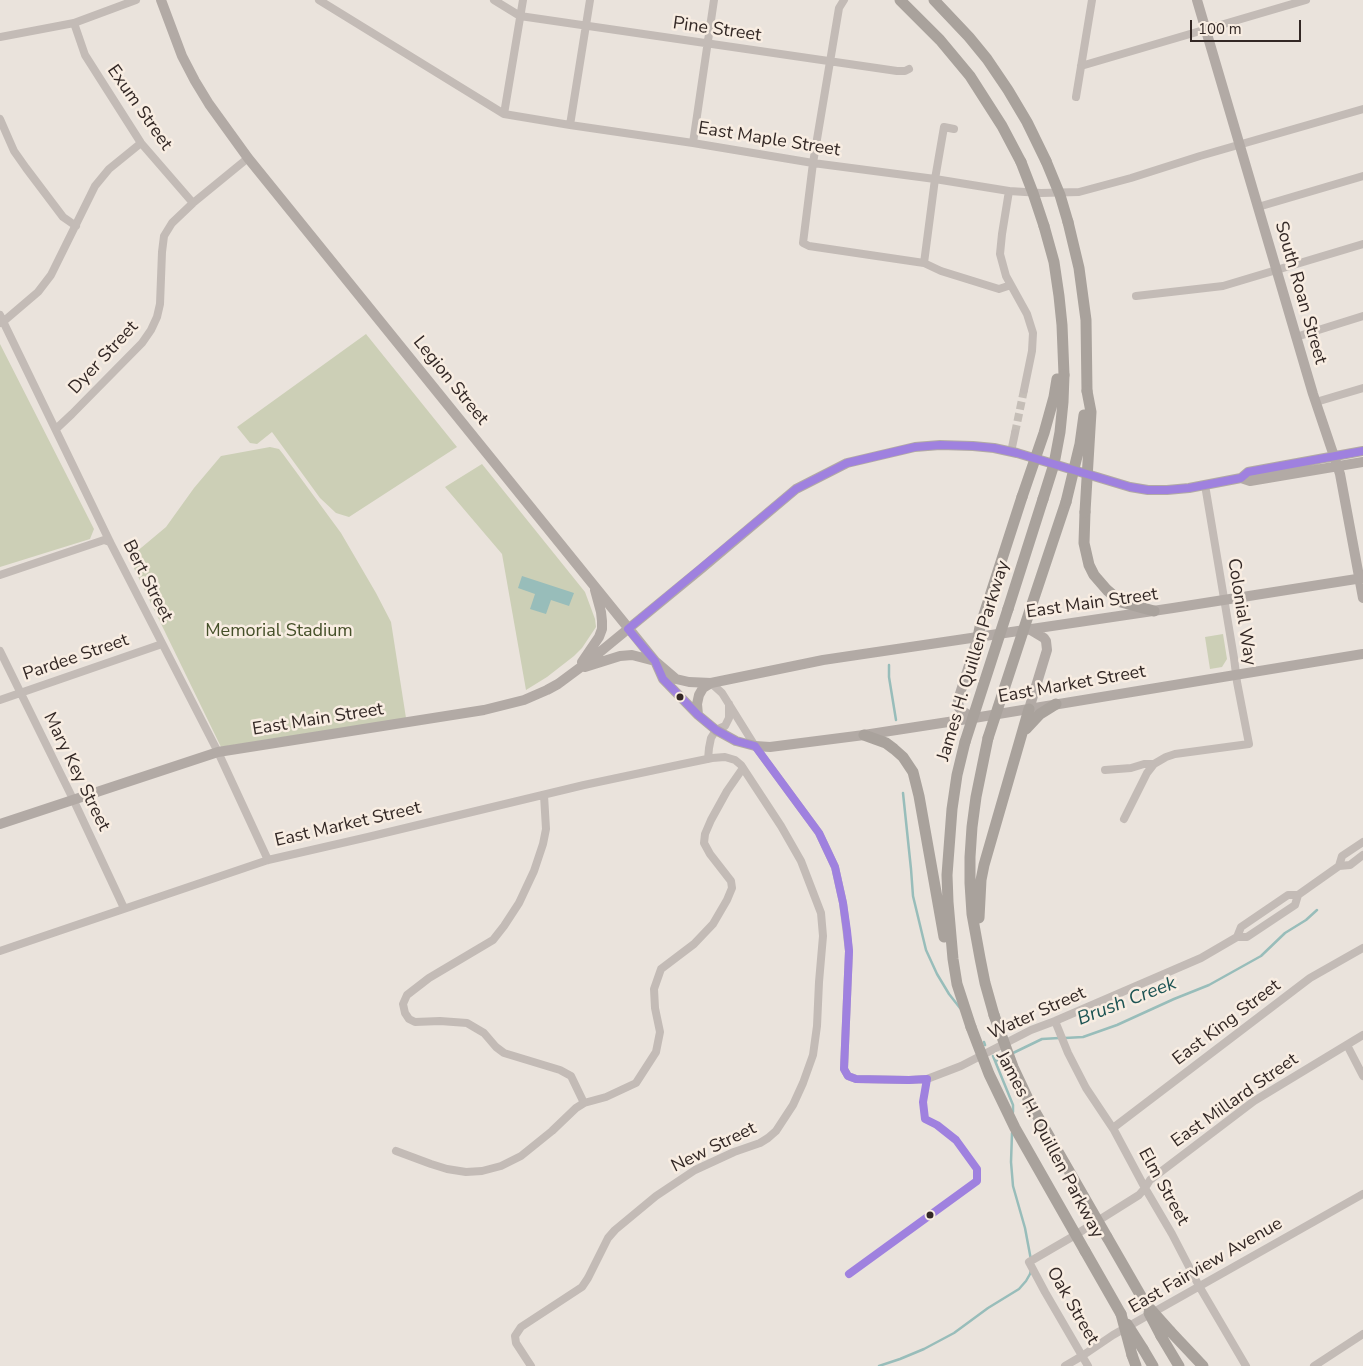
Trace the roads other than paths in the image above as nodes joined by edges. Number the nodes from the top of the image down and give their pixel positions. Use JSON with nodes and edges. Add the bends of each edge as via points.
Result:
{"nodes":[{"id":1,"x":136,"y":0,"type":"edge"},
{"id":2,"x":161,"y":0,"type":"edge"},
{"id":3,"x":319,"y":0,"type":"edge"},
{"id":4,"x":494,"y":0,"type":"edge"},
{"id":5,"x":523,"y":0,"type":"edge"},
{"id":6,"x":590,"y":0,"type":"edge"},
{"id":7,"x":714,"y":0,"type":"edge"},
{"id":8,"x":844,"y":0,"type":"edge"},
{"id":9,"x":900,"y":0,"type":"edge"},
{"id":10,"x":934,"y":0,"type":"edge"},
{"id":11,"x":1092,"y":0,"type":"edge"},
{"id":12,"x":1196,"y":0,"type":"edge"},
{"id":13,"x":1306,"y":0,"type":"edge"},
{"id":14,"x":520,"y":16,"type":"junction"},
{"id":15,"x":74,"y":23,"type":"junction"},
{"id":16,"x":586,"y":26,"type":"junction"},
{"id":17,"x":1205,"y":30,"type":"junction"},
{"id":18,"x":0,"y":37,"type":"edge"},
{"id":19,"x":707,"y":43,"type":"junction"},
{"id":20,"x":830,"y":62,"type":"junction"},
{"id":21,"x":1081,"y":66,"type":"junction"},
{"id":22,"x":909,"y":69,"type":"dead end"},
{"id":23,"x":1076,"y":97,"type":"dead end"},
{"id":24,"x":1363,"y":109,"type":"edge"},
{"id":25,"x":504,"y":114,"type":"junction"},
{"id":26,"x":0,"y":119,"type":"edge"},
{"id":27,"x":570,"y":126,"type":"junction"},
{"id":28,"x":954,"y":129,"type":"dead end"},
{"id":29,"x":141,"y":143,"type":"junction"},
{"id":30,"x":692,"y":143,"type":"junction"},
{"id":31,"x":1240,"y":145,"type":"junction"},
{"id":32,"x":248,"y":158,"type":"junction"},
{"id":33,"x":813,"y":163,"type":"junction"},
{"id":34,"x":1363,"y":176,"type":"edge"},
{"id":35,"x":935,"y":179,"type":"junction"},
{"id":36,"x":1009,"y":191,"type":"junction"},
{"id":37,"x":192,"y":203,"type":"junction"},
{"id":38,"x":1258,"y":207,"type":"junction"},
{"id":39,"x":76,"y":226,"type":"junction"},
{"id":40,"x":1363,"y":244,"type":"edge"},
{"id":41,"x":924,"y":263,"type":"junction"},
{"id":42,"x":1276,"y":270,"type":"junction"},
{"id":43,"x":1011,"y":285,"type":"junction"},
{"id":44,"x":1136,"y":296,"type":"dead end"},
{"id":45,"x":1363,"y":316,"type":"edge"},
{"id":46,"x":1,"y":320,"type":"edge"},
{"id":47,"x":1296,"y":336,"type":"junction"},
{"id":48,"x":1060,"y":377,"type":"junction"},
{"id":49,"x":1363,"y":388,"type":"edge"},
{"id":50,"x":1024,"y":390,"type":"tunnel mouth"},
{"id":51,"x":1086,"y":391,"type":"junction"},
{"id":52,"x":1316,"y":402,"type":"junction"},
{"id":53,"x":56,"y":429,"type":"junction"},
{"id":54,"x":1015,"y":433,"type":"tunnel mouth"},
{"id":55,"x":1363,"y":451,"type":"edge"},
{"id":56,"x":1011,"y":452,"type":"junction"},
{"id":57,"x":1334,"y":456,"type":"junction"},
{"id":58,"x":1363,"y":462,"type":"edge"},
{"id":59,"x":1337,"y":467,"type":"junction"},
{"id":60,"x":1241,"y":478,"type":"junction"},
{"id":61,"x":1205,"y":485,"type":"junction"},
{"id":62,"x":110,"y":542,"type":"junction"},
{"id":63,"x":0,"y":575,"type":"edge"},
{"id":64,"x":1361,"y":578,"type":"edge"},
{"id":65,"x":595,"y":587,"type":"junction"},
{"id":66,"x":1363,"y":598,"type":"edge"},
{"id":67,"x":1224,"y":600,"type":"junction"},
{"id":68,"x":1154,"y":611,"type":"junction"},
{"id":69,"x":628,"y":629,"type":"junction"},
{"id":70,"x":1029,"y":629,"type":"junction"},
{"id":71,"x":978,"y":637,"type":"junction"},
{"id":72,"x":162,"y":644,"type":"junction"},
{"id":73,"x":0,"y":651,"type":"edge"},
{"id":74,"x":1363,"y":654,"type":"edge"},
{"id":75,"x":655,"y":661,"type":"junction"},
{"id":76,"x":578,"y":669,"type":"junction"},
{"id":77,"x":1236,"y":674,"type":"junction"},
{"id":78,"x":711,"y":683,"type":"junction"},
{"id":79,"x":21,"y":693,"type":"junction"},
{"id":80,"x":0,"y":700,"type":"edge"},
{"id":81,"x":730,"y":704,"type":"junction"},
{"id":82,"x":1056,"y":704,"type":"junction"},
{"id":83,"x":1030,"y":709,"type":"junction"},
{"id":84,"x":698,"y":715,"type":"junction"},
{"id":85,"x":974,"y":718,"type":"junction"},
{"id":86,"x":716,"y":730,"type":"junction"},
{"id":87,"x":1022,"y":734,"type":"junction"},
{"id":88,"x":864,"y":735,"type":"junction"},
{"id":89,"x":755,"y":746,"type":"junction"},
{"id":90,"x":218,"y":752,"type":"junction"},
{"id":91,"x":710,"y":758,"type":"junction"},
{"id":92,"x":1154,"y":764,"type":"junction"},
{"id":93,"x":743,"y":768,"type":"junction"},
{"id":94,"x":1106,"y":770,"type":"dead end"},
{"id":95,"x":544,"y":795,"type":"junction"},
{"id":96,"x":73,"y":799,"type":"junction"},
{"id":97,"x":1124,"y":819,"type":"dead end"},
{"id":98,"x":0,"y":824,"type":"edge"},
{"id":99,"x":1363,"y":842,"type":"edge"},
{"id":100,"x":1363,"y":855,"type":"edge"},
{"id":101,"x":268,"y":860,"type":"junction"},
{"id":102,"x":1339,"y":866,"type":"junction"},
{"id":103,"x":1298,"y":895,"type":"junction"},
{"id":104,"x":124,"y":908,"type":"junction"},
{"id":105,"x":1237,"y":937,"type":"junction"},
{"id":106,"x":977,"y":938,"type":"junction"},
{"id":107,"x":1363,"y":948,"type":"edge"},
{"id":108,"x":0,"y":951,"type":"edge"},
{"id":109,"x":953,"y":959,"type":"junction"},
{"id":110,"x":1055,"y":1021,"type":"junction"},
{"id":111,"x":1363,"y":1035,"type":"edge"},
{"id":112,"x":1347,"y":1045,"type":"junction"},
{"id":113,"x":1363,"y":1076,"type":"edge"},
{"id":114,"x":584,"y":1103,"type":"junction"},
{"id":115,"x":1113,"y":1128,"type":"junction"},
{"id":116,"x":396,"y":1151,"type":"dead end"},
{"id":117,"x":1145,"y":1188,"type":"junction"},
{"id":118,"x":1363,"y":1194,"type":"edge"},
{"id":119,"x":1030,"y":1262,"type":"joint"},
{"id":120,"x":1199,"y":1286,"type":"junction"},
{"id":121,"x":1119,"y":1310,"type":"junction"},
{"id":122,"x":1166,"y":1334,"type":"junction"},
{"id":123,"x":1363,"y":1334,"type":"edge"},
{"id":124,"x":1082,"y":1356,"type":"junction"},
{"id":125,"x":531,"y":1366,"type":"edge"},
{"id":126,"x":1065,"y":1366,"type":"edge"},
{"id":127,"x":1088,"y":1366,"type":"edge"},
{"id":128,"x":1136,"y":1366,"type":"edge"},
{"id":129,"x":1153,"y":1366,"type":"edge"},
{"id":130,"x":1179,"y":1366,"type":"edge"},
{"id":131,"x":1203,"y":1366,"type":"edge"},
{"id":132,"x":1246,"y":1366,"type":"edge"},
{"id":133,"x":1314,"y":1366,"type":"edge"}],
"edges":[{"from":1,"to":15,"type":"street"},
{"from":2,"to":32,"type":"main road","name":"Legion Street","via":[[195,81]]},
{"from":3,"to":25,"type":"street","name":"East Maple Street"},
{"from":4,"to":14,"type":"street"},
{"from":5,"to":14,"type":"street"},
{"from":6,"to":16,"type":"street"},
{"from":7,"to":19,"type":"street"},
{"from":8,"to":20,"type":"street","via":[[839,8]]},
{"from":9,"to":48,"type":"highway","bridge":true,"via":[[970,76],[1002,126],[1020,162],[1044,226],[1056,276],[1063,345]]},
{"from":10,"to":51,"type":"highway","name":"James H. Quillen Parkway","bridge":true,"via":[[969,37],[1008,90],[1027,122],[1060,195],[1080,268],[1087,344]]},
{"from":11,"to":21,"type":"street"},
{"from":12,"to":17,"type":"main road","name":"South Roan Street"},
{"from":13,"to":17,"type":"street"},
{"from":14,"to":16,"type":"street","name":"Pine Street"},
{"from":14,"to":25,"type":"street"},
{"from":15,"to":18,"type":"street"},
{"from":15,"to":29,"type":"street","name":"Exum Street","via":[[85,55]]},
{"from":16,"to":19,"type":"street","name":"Pine Street"},
{"from":16,"to":27,"type":"street"},
{"from":17,"to":21,"type":"street"},
{"from":17,"to":31,"type":"main road","name":"South Roan Street"},
{"from":19,"to":20,"type":"street","name":"Pine Street"},
{"from":19,"to":30,"type":"street"},
{"from":20,"to":22,"type":"street","name":"Pine Street","via":[[897,71]]},
{"from":20,"to":33,"type":"street"},
{"from":21,"to":23,"type":"street"},
{"from":24,"to":31,"type":"street","name":"East Maple Street"},
{"from":25,"to":27,"type":"street","name":"East Maple Street"},
{"from":26,"to":39,"type":"street","via":[[14,151],[26,168],[63,217]]},
{"from":27,"to":30,"type":"street","name":"East Maple Street"},
{"from":28,"to":35,"type":"street","via":[[944,127]]},
{"from":29,"to":37,"type":"street","name":"Exum Street"},
{"from":29,"to":39,"type":"street","via":[[95,186]]},
{"from":30,"to":33,"type":"street","name":"East Maple Street"},
{"from":31,"to":36,"type":"street","name":"East Maple Street","via":[[1078,192]]},
{"from":31,"to":38,"type":"main road","name":"South Roan Street"},
{"from":32,"to":37,"type":"street","name":"Dyer Street"},
{"from":32,"to":65,"type":"main road","name":"Legion Street"},
{"from":33,"to":35,"type":"street","name":"East Maple Street"},
{"from":33,"to":41,"type":"street","via":[[803,243]]},
{"from":34,"to":38,"type":"street"},
{"from":35,"to":36,"type":"street","name":"East Maple Street"},
{"from":35,"to":41,"type":"street"},
{"from":36,"to":43,"type":"street","via":[[1000,254]]},
{"from":37,"to":53,"type":"street","name":"Dyer Street","via":[[164,236],[160,304],[151,330],[142,343]]},
{"from":38,"to":42,"type":"main road","name":"South Roan Street"},
{"from":39,"to":46,"type":"street","via":[[51,276],[38,292]]},
{"from":40,"to":42,"type":"street"},
{"from":41,"to":43,"type":"street","via":[[999,289]]},
{"from":42,"to":44,"type":"street","via":[[1223,286]]},
{"from":42,"to":47,"type":"main road","name":"South Roan Street"},
{"from":43,"to":50,"type":"street","via":[[1033,333]]},
{"from":45,"to":47,"type":"street"},
{"from":46,"to":53,"type":"street","name":"Bert Street"},
{"from":47,"to":52,"type":"main road","name":"South Roan Street"},
{"from":48,"to":71,"type":"highway","bridge":true},
{"from":48,"to":109,"type":"highway","name":"James H. Quillen Parkway","bridge":true,"via":[[1063,402],[1054,464],[957,775],[948,849]]},
{"from":49,"to":52,"type":"street"},
{"from":51,"to":68,"type":"highway","bridge":true,"via":[[1090,412],[1084,543],[1089,565],[1106,590],[1122,602]]},
{"from":51,"to":106,"type":"highway","name":"James H. Quillen Parkway","bridge":true,"via":[[1080,444],[1066,502],[988,738],[976,797],[970,856],[972,914]]},
{"from":52,"to":57,"type":"main road","name":"South Roan Street"},
{"from":53,"to":62,"type":"street","name":"Bert Street"},
{"from":54,"to":56,"type":"street"},
{"from":55,"to":57,"type":"main road"},
{"from":56,"to":61,"type":"main road","name":"East Main Street","via":[[1135,488],[1167,490]]},
{"from":56,"to":69,"type":"main road","name":"East Main Street","via":[[973,446],[927,446],[839,466],[796,489]]},
{"from":57,"to":59,"type":"main road","name":"South Roan Street"},
{"from":57,"to":60,"type":"main road","via":[[1248,472]]},
{"from":58,"to":59,"type":"main road"},
{"from":59,"to":60,"type":"main road","via":[[1250,481]]},
{"from":59,"to":64,"type":"main road","name":"South Roan Street"},
{"from":60,"to":61,"type":"main road","name":"East Main Street"},
{"from":61,"to":67,"type":"street","name":"Colonial Way"},
{"from":62,"to":63,"type":"street","via":[[104,540]]},
{"from":62,"to":72,"type":"street","name":"Bert Street"},
{"from":64,"to":66,"type":"main road","name":"South Roan Street"},
{"from":64,"to":67,"type":"main road","name":"East Main Street"},
{"from":65,"to":69,"type":"main road","name":"Legion Street"},
{"from":65,"to":76,"type":"main road","via":[[602,629]]},
{"from":67,"to":68,"type":"main road","name":"East Main Street"},
{"from":67,"to":77,"type":"street","name":"Colonial Way"},
{"from":68,"to":70,"type":"main road","name":"East Main Street"},
{"from":69,"to":75,"type":"main road","name":"Legion Street"},
{"from":69,"to":76,"type":"main road","name":"East Main Street"},
{"from":70,"to":71,"type":"main road","name":"East Main Street"},
{"from":70,"to":83,"type":"main road","via":[[1044,638],[1047,650]]},
{"from":71,"to":78,"type":"main road","name":"East Main Street","via":[[823,660]]},
{"from":71,"to":85,"type":"main road","via":[[958,700],[959,708]]},
{"from":72,"to":79,"type":"street","name":"Pardee Street"},
{"from":72,"to":90,"type":"street","name":"Bert Street"},
{"from":73,"to":79,"type":"street","name":"Mary Key Street"},
{"from":74,"to":77,"type":"main road","name":"East Market Street"},
{"from":75,"to":76,"type":"main road","via":[[626,655]]},
{"from":75,"to":78,"type":"main road","name":"East Main Street","via":[[676,679]]},
{"from":75,"to":84,"type":"main road","name":"Legion Street","via":[[663,679]]},
{"from":76,"to":90,"type":"main road","name":"East Main Street","via":[[547,690],[524,700],[484,710]]},
{"from":77,"to":82,"type":"main road","name":"East Market Street"},
{"from":77,"to":92,"type":"street","name":"Colonial Way","via":[[1249,744],[1175,754]]},
{"from":78,"to":81,"type":"street"},
{"from":78,"to":84,"type":"main road","via":[[699,695]]},
{"from":79,"to":80,"type":"street","name":"Pardee Street"},
{"from":79,"to":96,"type":"street","name":"Mary Key Street"},
{"from":81,"to":86,"type":"street","via":[[729,718]]},
{"from":81,"to":89,"type":"street"},
{"from":82,"to":83,"type":"main road","name":"East Market Street"},
{"from":82,"to":87,"type":"highway","via":[[1033,720]]},
{"from":83,"to":85,"type":"main road","name":"East Market Street"},
{"from":83,"to":87,"type":"highway"},
{"from":84,"to":86,"type":"main road","name":"Legion Street"},
{"from":85,"to":88,"type":"main road","name":"East Market Street"},
{"from":86,"to":89,"type":"main road","name":"Legion Street","via":[[736,741]]},
{"from":86,"to":91,"type":"street","via":[[711,738]]},
{"from":87,"to":106,"type":"highway","via":[[984,865]]},
{"from":88,"to":89,"type":"main road","name":"East Market Street","via":[[770,747]]},
{"from":88,"to":109,"type":"highway","via":[[894,749],[913,772],[945,942]]},
{"from":89,"to":110,"type":"street","name":"Water Street","via":[[819,833],[835,867],[849,951],[844,1069],[848,1076],[856,1079],[927,1079]]},
{"from":90,"to":96,"type":"main road","name":"East Main Street"},
{"from":90,"to":101,"type":"street","name":"Bert Street"},
{"from":91,"to":93,"type":"street","name":"New Street","via":[[735,760]]},
{"from":91,"to":95,"type":"street","name":"East Market Street"},
{"from":92,"to":94,"type":"street"},
{"from":92,"to":97,"type":"street"},
{"from":93,"to":114,"type":"street","via":[[711,820],[704,843],[731,881],[732,888],[713,924],[694,944],[661,969],[654,989],[660,1032],[656,1052],[636,1083],[606,1098]]},
{"from":93,"to":125,"type":"street","name":"New Street","via":[[802,861],[821,913],[824,936],[813,1055],[793,1105],[776,1131],[760,1143],[695,1170],[656,1196],[608,1238],[582,1287],[521,1327],[515,1336],[516,1343]]},
{"from":95,"to":101,"type":"street","name":"East Market Street"},
{"from":95,"to":114,"type":"street","via":[[544,844],[519,903],[504,926],[493,940],[428,978],[407,995],[403,1004],[409,1019],[415,1022],[467,1023],[484,1033],[504,1053],[571,1076]]},
{"from":96,"to":98,"type":"main road","name":"East Main Street"},
{"from":96,"to":104,"type":"street","name":"Mary Key Street"},
{"from":99,"to":102,"type":"street","name":"Water Street","via":[[1342,856]]},
{"from":100,"to":102,"type":"street","name":"Water Street","via":[[1350,865]]},
{"from":101,"to":104,"type":"street","name":"East Market Street"},
{"from":102,"to":103,"type":"street","name":"Water Street"},
{"from":103,"to":105,"type":"street","name":"Water Street","via":[[1288,895],[1241,927]]},
{"from":103,"to":105,"type":"street","name":"Water Street","via":[[1295,905],[1247,937]]},
{"from":104,"to":108,"type":"street","name":"East Market Street"},
{"from":105,"to":110,"type":"street","name":"Water Street","via":[[1201,958]]},
{"from":106,"to":122,"type":"highway","name":"James H. Quillen Parkway","bridge":true,"via":[[994,1016],[1030,1103],[1152,1320]]},
{"from":107,"to":115,"type":"street","name":"East King Street","via":[[1310,978]]},
{"from":109,"to":121,"type":"highway","name":"James H. Quillen Parkway","bridge":true,"via":[[970,1027],[989,1074],[1012,1121]]},
{"from":110,"to":115,"type":"street","name":"Elm Street","via":[[1086,1088]]},
{"from":111,"to":112,"type":"street","name":"East Millard Street"},
{"from":112,"to":113,"type":"street"},
{"from":112,"to":117,"type":"street","name":"East Millard Street","via":[[1254,1101],[1150,1180]]},
{"from":114,"to":116,"type":"street","via":[[521,1156],[482,1171],[447,1169]]},
{"from":115,"to":117,"type":"street","name":"Elm Street"},
{"from":117,"to":119,"type":"street","name":"East Millard Street","via":[[1139,1195]]},
{"from":117,"to":120,"type":"street","name":"Elm Street"},
{"from":118,"to":120,"type":"street","name":"East Fairview Avenue"},
{"from":119,"to":124,"type":"street","name":"Oak Street"},
{"from":120,"to":124,"type":"street","name":"East Fairview Avenue"},
{"from":120,"to":132,"type":"street","name":"Elm Street"},
{"from":121,"to":128,"type":"highway","bridge":true},
{"from":121,"to":129,"type":"highway","name":"James H. Quillen Parkway","bridge":true},
{"from":122,"to":130,"type":"highway","name":"James H. Quillen Parkway"},
{"from":122,"to":131,"type":"highway"},
{"from":123,"to":133,"type":"street"},
{"from":124,"to":126,"type":"street","name":"East Fairview Avenue"},
{"from":124,"to":127,"type":"street","name":"Oak Street"}]}
